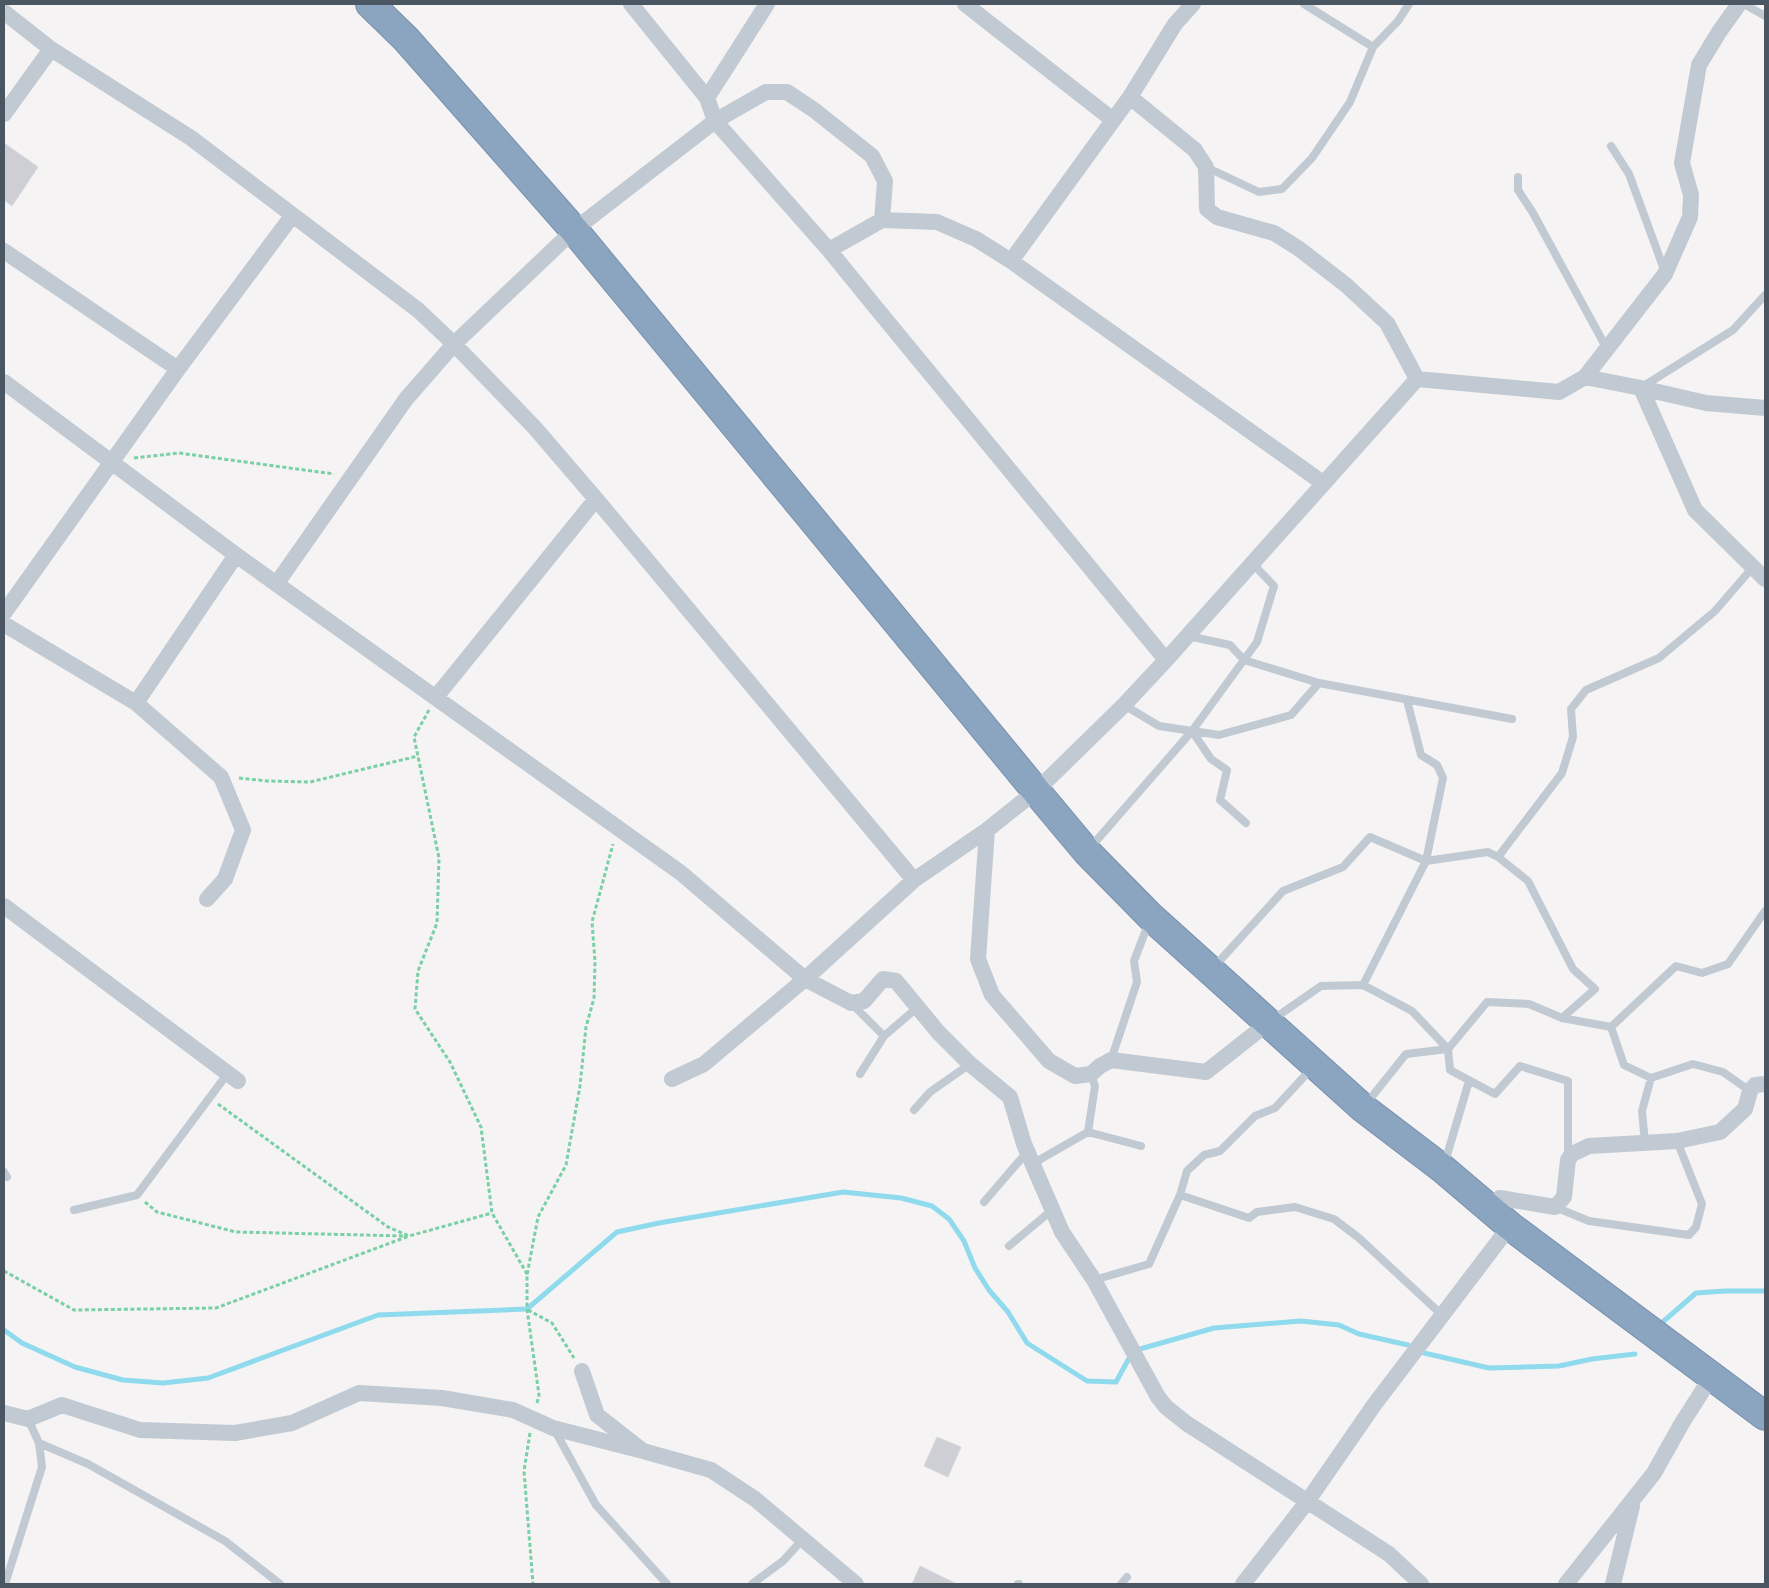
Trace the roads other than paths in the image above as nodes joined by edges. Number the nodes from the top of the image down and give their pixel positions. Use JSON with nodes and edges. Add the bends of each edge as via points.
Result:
{"nodes":[{"id":1,"x":370,"y":4,"type":"edge"},
{"id":2,"x":631,"y":4,"type":"edge"},
{"id":3,"x":767,"y":4,"type":"edge"},
{"id":4,"x":965,"y":4,"type":"edge"},
{"id":5,"x":1193,"y":4,"type":"edge"},
{"id":6,"x":1304,"y":4,"type":"edge"},
{"id":7,"x":1409,"y":4,"type":"edge"},
{"id":8,"x":1739,"y":4,"type":"edge"},
{"id":9,"x":1744,"y":4,"type":"edge"},
{"id":10,"x":4,"y":12,"type":"edge"},
{"id":11,"x":1765,"y":16,"type":"edge"},
{"id":12,"x":1373,"y":47,"type":"junction"},
{"id":13,"x":51,"y":49,"type":"junction"},
{"id":14,"x":1130,"y":97,"type":"junction"},
{"id":15,"x":707,"y":98,"type":"junction"},
{"id":16,"x":4,"y":114,"type":"edge"},
{"id":17,"x":1113,"y":120,"type":"junction"},
{"id":18,"x":715,"y":121,"type":"junction"},
{"id":19,"x":1611,"y":146,"type":"dead end"},
{"id":20,"x":1206,"y":167,"type":"junction"},
{"id":21,"x":1518,"y":177,"type":"dead end"},
{"id":22,"x":292,"y":216,"type":"junction"},
{"id":23,"x":882,"y":220,"type":"junction"},
{"id":24,"x":574,"y":230,"type":"junction"},
{"id":25,"x":830,"y":250,"type":"junction"},
{"id":26,"x":4,"y":251,"type":"edge"},
{"id":27,"x":1011,"y":261,"type":"junction"},
{"id":28,"x":1665,"y":274,"type":"junction"},
{"id":29,"x":1765,"y":295,"type":"edge"},
{"id":30,"x":454,"y":344,"type":"junction"},
{"id":31,"x":1607,"y":349,"type":"junction"},
{"id":32,"x":178,"y":369,"type":"junction"},
{"id":33,"x":1585,"y":377,"type":"junction"},
{"id":34,"x":1416,"y":379,"type":"junction"},
{"id":35,"x":4,"y":382,"type":"edge"},
{"id":36,"x":1641,"y":388,"type":"junction"},
{"id":37,"x":1765,"y":408,"type":"edge"},
{"id":38,"x":112,"y":461,"type":"junction"},
{"id":39,"x":1323,"y":484,"type":"junction"},
{"id":40,"x":596,"y":499,"type":"junction"},
{"id":41,"x":236,"y":555,"type":"junction"},
{"id":42,"x":1252,"y":563,"type":"junction"},
{"id":43,"x":1753,"y":567,"type":"junction"},
{"id":44,"x":1765,"y":579,"type":"edge"},
{"id":45,"x":277,"y":583,"type":"junction"},
{"id":46,"x":4,"y":613,"type":"edge"},
{"id":47,"x":4,"y":624,"type":"edge"},
{"id":48,"x":1188,"y":636,"type":"junction"},
{"id":49,"x":1166,"y":660,"type":"junction"},
{"id":50,"x":1244,"y":660,"type":"junction"},
{"id":51,"x":1319,"y":682,"type":"junction"},
{"id":52,"x":436,"y":697,"type":"junction"},
{"id":53,"x":1407,"y":700,"type":"junction"},
{"id":54,"x":136,"y":703,"type":"junction"},
{"id":55,"x":1124,"y":705,"type":"junction"},
{"id":56,"x":1512,"y":719,"type":"dead end"},
{"id":57,"x":1192,"y":731,"type":"junction"},
{"id":58,"x":1036,"y":791,"type":"junction"},
{"id":59,"x":1246,"y":823,"type":"dead end"},
{"id":60,"x":986,"y":830,"type":"junction"},
{"id":61,"x":1087,"y":852,"type":"junction"},
{"id":62,"x":1498,"y":857,"type":"junction"},
{"id":63,"x":1426,"y":861,"type":"junction"},
{"id":64,"x":914,"y":880,"type":"junction"},
{"id":65,"x":207,"y":899,"type":"dead end"},
{"id":66,"x":4,"y":906,"type":"edge"},
{"id":67,"x":1765,"y":910,"type":"edge"},
{"id":68,"x":1151,"y":917,"type":"junction"},
{"id":69,"x":1211,"y":970,"type":"junction"},
{"id":70,"x":805,"y":979,"type":"junction"},
{"id":71,"x":1363,"y":985,"type":"junction"},
{"id":72,"x":851,"y":1003,"type":"junction"},
{"id":73,"x":918,"y":1007,"type":"junction"},
{"id":74,"x":1562,"y":1018,"type":"junction"},
{"id":75,"x":1268,"y":1023,"type":"junction"},
{"id":76,"x":1611,"y":1027,"type":"junction"},
{"id":77,"x":884,"y":1036,"type":"junction"},
{"id":78,"x":1448,"y":1049,"type":"junction"},
{"id":79,"x":1111,"y":1060,"type":"junction"},
{"id":80,"x":970,"y":1064,"type":"junction"},
{"id":81,"x":1315,"y":1064,"type":"junction"},
{"id":82,"x":860,"y":1074,"type":"dead end"},
{"id":83,"x":1091,"y":1074,"type":"junction"},
{"id":84,"x":233,"y":1077,"type":"joint"},
{"id":85,"x":1651,"y":1078,"type":"junction"},
{"id":86,"x":672,"y":1079,"type":"dead end"},
{"id":87,"x":1469,"y":1081,"type":"junction"},
{"id":88,"x":1765,"y":1084,"type":"edge"},
{"id":89,"x":1750,"y":1091,"type":"junction"},
{"id":90,"x":1363,"y":1108,"type":"junction"},
{"id":91,"x":914,"y":1110,"type":"dead end"},
{"id":92,"x":1088,"y":1132,"type":"junction"},
{"id":93,"x":1677,"y":1141,"type":"junction"},
{"id":94,"x":1645,"y":1143,"type":"junction"},
{"id":95,"x":1141,"y":1146,"type":"dead end"},
{"id":96,"x":1030,"y":1158,"type":"junction"},
{"id":97,"x":1568,"y":1160,"type":"junction"},
{"id":98,"x":1443,"y":1169,"type":"junction"},
{"id":99,"x":1180,"y":1195,"type":"junction"},
{"id":100,"x":984,"y":1202,"type":"dead end"},
{"id":101,"x":1556,"y":1207,"type":"junction"},
{"id":102,"x":74,"y":1210,"type":"dead end"},
{"id":103,"x":1052,"y":1210,"type":"junction"},
{"id":104,"x":1502,"y":1219,"type":"junction"},
{"id":105,"x":1009,"y":1246,"type":"dead end"},
{"id":106,"x":1094,"y":1280,"type":"junction"},
{"id":107,"x":1442,"y":1314,"type":"junction"},
{"id":108,"x":582,"y":1371,"type":"road end"},
{"id":109,"x":1712,"y":1376,"type":"junction"},
{"id":110,"x":4,"y":1413,"type":"edge"},
{"id":111,"x":1765,"y":1416,"type":"edge"},
{"id":112,"x":28,"y":1419,"type":"junction"},
{"id":113,"x":553,"y":1428,"type":"junction"},
{"id":114,"x":38,"y":1443,"type":"junction"},
{"id":115,"x":643,"y":1451,"type":"junction"},
{"id":116,"x":1634,"y":1500,"type":"junction"},
{"id":117,"x":1307,"y":1502,"type":"junction"},
{"id":118,"x":802,"y":1539,"type":"junction"},
{"id":119,"x":1127,"y":1577,"type":"dead end"},
{"id":120,"x":5,"y":1584,"type":"edge"},
{"id":121,"x":280,"y":1584,"type":"edge"},
{"id":122,"x":667,"y":1584,"type":"edge"},
{"id":123,"x":752,"y":1584,"type":"edge"},
{"id":124,"x":856,"y":1584,"type":"edge"},
{"id":125,"x":1121,"y":1584,"type":"edge"},
{"id":126,"x":1243,"y":1584,"type":"edge"},
{"id":127,"x":1421,"y":1584,"type":"edge"},
{"id":128,"x":1566,"y":1584,"type":"edge"},
{"id":129,"x":1613,"y":1584,"type":"edge"}],
"edges":[{"from":1,"to":24,"type":"highway","via":[[406,39]]},
{"from":2,"to":15,"type":"street"},
{"from":3,"to":15,"type":"street"},
{"from":4,"to":17,"type":"street"},
{"from":5,"to":14,"type":"street","via":[[1175,24]]},
{"from":6,"to":12,"type":"lane"},
{"from":7,"to":12,"type":"lane"},
{"from":8,"to":28,"type":"street","via":[[1699,65],[1682,163],[1691,195],[1690,217]]},
{"from":9,"to":11,"type":"lane"},
{"from":10,"to":13,"type":"street"},
{"from":12,"to":20,"type":"lane","via":[[1350,102],[1312,158],[1282,189],[1259,192]]},
{"from":13,"to":16,"type":"street"},
{"from":13,"to":22,"type":"street","via":[[191,138]]},
{"from":14,"to":17,"type":"street"},
{"from":14,"to":20,"type":"street","via":[[1195,150]]},
{"from":15,"to":18,"type":"street"},
{"from":17,"to":27,"type":"street"},
{"from":18,"to":23,"type":"street","via":[[766,92],[786,92],[872,156],[885,181]]},
{"from":18,"to":24,"type":"street"},
{"from":18,"to":25,"type":"street"},
{"from":19,"to":28,"type":"lane","via":[[1629,174]]},
{"from":20,"to":34,"type":"street","via":[[1206,209],[1217,218],[1274,233],[1339,280],[1387,323]]},
{"from":21,"to":31,"type":"lane","via":[[1518,190],[1534,213]]},
{"from":22,"to":30,"type":"street","via":[[418,310]]},
{"from":22,"to":32,"type":"street"},
{"from":23,"to":25,"type":"street"},
{"from":23,"to":27,"type":"street","via":[[937,222]]},
{"from":24,"to":30,"type":"street"},
{"from":24,"to":58,"type":"highway"},
{"from":25,"to":49,"type":"street"},
{"from":26,"to":32,"type":"street"},
{"from":27,"to":39,"type":"street"},
{"from":28,"to":31,"type":"street"},
{"from":29,"to":36,"type":"lane","via":[[1733,330]]},
{"from":30,"to":40,"type":"street","via":[[535,428]]},
{"from":30,"to":45,"type":"street","via":[[406,399]]},
{"from":31,"to":33,"type":"street"},
{"from":32,"to":38,"type":"street"},
{"from":33,"to":34,"type":"street","via":[[1559,392]]},
{"from":33,"to":36,"type":"street"},
{"from":34,"to":39,"type":"street"},
{"from":35,"to":38,"type":"street"},
{"from":36,"to":37,"type":"street","via":[[1706,403]]},
{"from":36,"to":43,"type":"street","via":[[1695,510]]},
{"from":38,"to":41,"type":"street"},
{"from":38,"to":46,"type":"street"},
{"from":39,"to":42,"type":"street"},
{"from":40,"to":52,"type":"street"},
{"from":40,"to":64,"type":"street"},
{"from":41,"to":45,"type":"street"},
{"from":41,"to":54,"type":"street"},
{"from":42,"to":48,"type":"street"},
{"from":42,"to":50,"type":"lane","via":[[1274,586],[1257,642]]},
{"from":43,"to":44,"type":"street"},
{"from":43,"to":62,"type":"lane","via":[[1714,611],[1659,658],[1586,690],[1571,709],[1573,737],[1562,773]]},
{"from":45,"to":52,"type":"street"},
{"from":47,"to":54,"type":"street"},
{"from":48,"to":49,"type":"street"},
{"from":48,"to":50,"type":"lane","via":[[1230,644]]},
{"from":49,"to":55,"type":"street"},
{"from":50,"to":51,"type":"lane"},
{"from":50,"to":57,"type":"lane"},
{"from":51,"to":53,"type":"lane"},
{"from":51,"to":57,"type":"lane","via":[[1291,715],[1219,735]]},
{"from":52,"to":70,"type":"street","via":[[681,873]]},
{"from":53,"to":56,"type":"lane"},
{"from":53,"to":63,"type":"lane","via":[[1421,756],[1436,765],[1443,778]]},
{"from":54,"to":65,"type":"street","via":[[221,777],[243,830],[225,879]]},
{"from":55,"to":57,"type":"lane","via":[[1159,726]]},
{"from":55,"to":58,"type":"street"},
{"from":57,"to":59,"type":"lane","via":[[1211,759],[1227,770],[1220,800]]},
{"from":57,"to":61,"type":"lane"},
{"from":58,"to":60,"type":"street"},
{"from":58,"to":61,"type":"highway"},
{"from":60,"to":64,"type":"street"},
{"from":60,"to":83,"type":"street","via":[[978,959],[992,995],[1049,1061],[1074,1076]]},
{"from":61,"to":68,"type":"highway"},
{"from":62,"to":63,"type":"lane","via":[[1488,852]]},
{"from":62,"to":74,"type":"lane","via":[[1528,881],[1573,969],[1595,989]]},
{"from":63,"to":69,"type":"lane","via":[[1370,837],[1343,867],[1283,891]]},
{"from":63,"to":71,"type":"lane"},
{"from":64,"to":70,"type":"street"},
{"from":66,"to":84,"type":"street"},
{"from":67,"to":76,"type":"lane","via":[[1728,964],[1702,973],[1676,966]]},
{"from":68,"to":69,"type":"highway"},
{"from":68,"to":79,"type":"lane","via":[[1134,961],[1137,982]]},
{"from":69,"to":75,"type":"highway"},
{"from":70,"to":72,"type":"street"},
{"from":70,"to":86,"type":"street","via":[[704,1064]]},
{"from":71,"to":75,"type":"lane","via":[[1321,986]]},
{"from":71,"to":78,"type":"lane","via":[[1412,1011]]},
{"from":72,"to":73,"type":"street","via":[[864,1001],[883,979],[896,982]]},
{"from":72,"to":77,"type":"lane"},
{"from":73,"to":77,"type":"lane"},
{"from":73,"to":80,"type":"street"},
{"from":74,"to":76,"type":"lane"},
{"from":74,"to":78,"type":"lane","via":[[1529,1004],[1487,1002]]},
{"from":75,"to":79,"type":"street","via":[[1206,1072]]},
{"from":75,"to":81,"type":"highway"},
{"from":76,"to":85,"type":"lane","via":[[1624,1065]]},
{"from":77,"to":82,"type":"lane"},
{"from":78,"to":87,"type":"lane","via":[[1450,1070]]},
{"from":78,"to":90,"type":"lane","via":[[1406,1054]]},
{"from":79,"to":83,"type":"street"},
{"from":80,"to":91,"type":"lane","via":[[930,1092]]},
{"from":80,"to":96,"type":"street","via":[[1010,1097]]},
{"from":81,"to":90,"type":"highway"},
{"from":81,"to":99,"type":"lane","via":[[1274,1108],[1255,1116],[1220,1151],[1204,1155],[1187,1171]]},
{"from":83,"to":92,"type":"lane","via":[[1095,1086]]},
{"from":84,"to":102,"type":"lane","via":[[209,1098],[137,1195]]},
{"from":85,"to":89,"type":"lane","via":[[1693,1064],[1723,1072]]},
{"from":85,"to":94,"type":"lane","via":[[1642,1111]]},
{"from":87,"to":97,"type":"lane","via":[[1495,1094],[1520,1066],[1568,1081]]},
{"from":87,"to":98,"type":"lane"},
{"from":88,"to":89,"type":"street","via":[[1755,1085]]},
{"from":89,"to":93,"type":"street","via":[[1745,1109],[1720,1132]]},
{"from":90,"to":98,"type":"highway"},
{"from":92,"to":95,"type":"lane"},
{"from":92,"to":96,"type":"lane"},
{"from":93,"to":94,"type":"street"},
{"from":93,"to":101,"type":"lane","via":[[1702,1204],[1696,1227],[1689,1234],[1589,1221]]},
{"from":94,"to":97,"type":"street","via":[[1588,1146],[1572,1154]]},
{"from":96,"to":100,"type":"lane"},
{"from":96,"to":103,"type":"street"},
{"from":97,"to":101,"type":"street","via":[[1564,1197]]},
{"from":98,"to":104,"type":"highway"},
{"from":99,"to":106,"type":"lane","via":[[1149,1264]]},
{"from":99,"to":107,"type":"lane","via":[[1249,1218],[1257,1212],[1295,1207],[1334,1219]]},
{"from":101,"to":104,"type":"street","via":[[1500,1198]]},
{"from":103,"to":105,"type":"lane"},
{"from":103,"to":106,"type":"street","via":[[1062,1232]]},
{"from":104,"to":107,"type":"street"},
{"from":104,"to":109,"type":"highway"},
{"from":106,"to":117,"type":"street","via":[[1166,1407]]},
{"from":107,"to":117,"type":"street"},
{"from":108,"to":115,"type":"street","via":[[597,1414]]},
{"from":109,"to":111,"type":"highway"},
{"from":109,"to":116,"type":"street","via":[[1654,1473]]},
{"from":110,"to":112,"type":"street"},
{"from":112,"to":113,"type":"street","via":[[62,1405],[140,1430],[235,1433],[292,1423],[358,1393],[442,1398],[513,1410]]},
{"from":112,"to":114,"type":"lane"},
{"from":113,"to":115,"type":"street"},
{"from":113,"to":122,"type":"lane","via":[[596,1505]]},
{"from":114,"to":120,"type":"lane","via":[[42,1467]]},
{"from":114,"to":121,"type":"lane","via":[[88,1464],[225,1541]]},
{"from":115,"to":118,"type":"street","via":[[711,1470],[756,1499]]},
{"from":116,"to":128,"type":"street"},
{"from":116,"to":129,"type":"street"},
{"from":117,"to":126,"type":"street"},
{"from":117,"to":127,"type":"street","via":[[1389,1554]]},
{"from":118,"to":123,"type":"lane","via":[[783,1561]]},
{"from":118,"to":124,"type":"street"},
{"from":119,"to":125,"type":"lane"}]}
